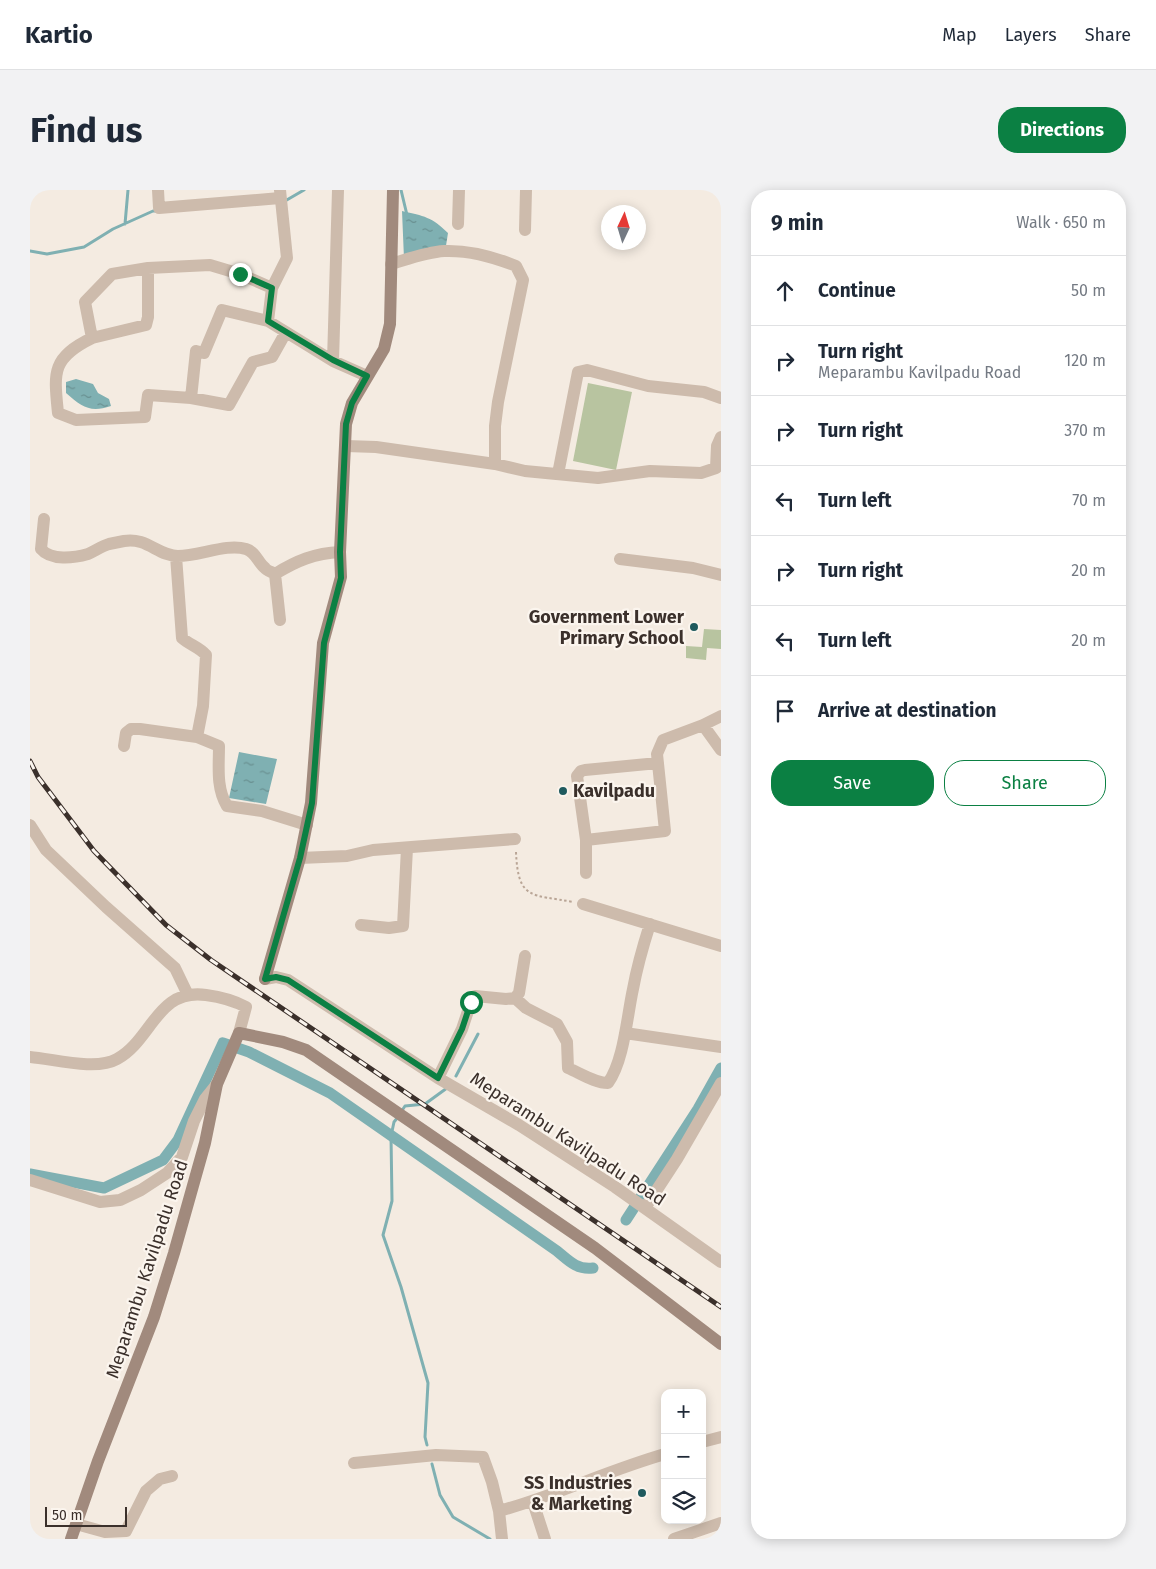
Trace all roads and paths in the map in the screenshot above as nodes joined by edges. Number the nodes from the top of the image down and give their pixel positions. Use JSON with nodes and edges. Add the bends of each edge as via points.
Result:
{"nodes":[{"id":1,"x":158,"y":190,"type":"edge"},
{"id":2,"x":338,"y":190,"type":"edge"},
{"id":3,"x":393,"y":190,"type":"edge"},
{"id":4,"x":459,"y":190,"type":"edge"},
{"id":5,"x":526,"y":190,"type":"edge"},
{"id":6,"x":280,"y":194,"type":"edge"},
{"id":7,"x":458,"y":224,"type":"dead end"},
{"id":8,"x":525,"y":230,"type":"dead end"},
{"id":9,"x":391,"y":264,"type":"junction"},
{"id":10,"x":148,"y":268,"type":"junction"},
{"id":11,"x":272,"y":288,"type":"junction"},
{"id":12,"x":268,"y":321,"type":"junction"},
{"id":13,"x":286,"y":332,"type":"junction"},
{"id":14,"x":92,"y":338,"type":"junction"},
{"id":15,"x":333,"y":360,"type":"junction"},
{"id":16,"x":367,"y":376,"type":"junction"},
{"id":17,"x":191,"y":398,"type":"junction"},
{"id":18,"x":721,"y":398,"type":"edge"},
{"id":19,"x":721,"y":437,"type":"edge"},
{"id":20,"x":346,"y":446,"type":"junction"},
{"id":21,"x":495,"y":464,"type":"junction"},
{"id":22,"x":718,"y":470,"type":"edge"},
{"id":23,"x":558,"y":474,"type":"junction"},
{"id":24,"x":44,"y":519,"type":"dead end"},
{"id":25,"x":340,"y":552,"type":"junction"},
{"id":26,"x":176,"y":556,"type":"junction"},
{"id":27,"x":620,"y":559,"type":"dead end"},
{"id":28,"x":275,"y":574,"type":"junction"},
{"id":29,"x":721,"y":575,"type":"edge"},
{"id":30,"x":280,"y":620,"type":"dead end"},
{"id":31,"x":721,"y":716,"type":"edge"},
{"id":32,"x":703,"y":725,"type":"junction"},
{"id":33,"x":197,"y":737,"type":"junction"},
{"id":34,"x":124,"y":746,"type":"dead end"},
{"id":35,"x":721,"y":750,"type":"edge"},
{"id":36,"x":658,"y":763,"type":"junction"},
{"id":37,"x":30,"y":825,"type":"edge"},
{"id":38,"x":307,"y":825,"type":"junction"},
{"id":39,"x":515,"y":839,"type":"joint"},
{"id":40,"x":586,"y":840,"type":"junction"},
{"id":41,"x":407,"y":848,"type":"junction"},
{"id":42,"x":300,"y":858,"type":"junction"},
{"id":43,"x":586,"y":873,"type":"dead end"},
{"id":44,"x":583,"y":904,"type":"joint"},
{"id":45,"x":650,"y":924,"type":"junction"},
{"id":46,"x":361,"y":925,"type":"dead end"},
{"id":47,"x":721,"y":946,"type":"edge"},
{"id":48,"x":525,"y":956,"type":"dead end"},
{"id":49,"x":265,"y":979,"type":"joint"},
{"id":50,"x":188,"y":995,"type":"junction"},
{"id":51,"x":515,"y":998,"type":"junction"},
{"id":52,"x":239,"y":1033,"type":"junction"},
{"id":53,"x":625,"y":1033,"type":"junction"},
{"id":54,"x":721,"y":1047,"type":"edge"},
{"id":55,"x":30,"y":1057,"type":"edge"},
{"id":56,"x":438,"y":1078,"type":"junction"},
{"id":57,"x":721,"y":1083,"type":"edge"},
{"id":58,"x":217,"y":1084,"type":"junction"},
{"id":59,"x":30,"y":1180,"type":"edge"},
{"id":60,"x":645,"y":1208,"type":"junction"},
{"id":61,"x":721,"y":1262,"type":"edge"},
{"id":62,"x":721,"y":1344,"type":"edge"},
{"id":63,"x":721,"y":1437,"type":"edge"},
{"id":64,"x":706,"y":1441,"type":"edge"},
{"id":65,"x":661,"y":1455,"type":"edge"},
{"id":66,"x":354,"y":1463,"type":"dead end"},
{"id":67,"x":172,"y":1476,"type":"dead end"},
{"id":68,"x":533,"y":1502,"type":"junction"},
{"id":69,"x":499,"y":1511,"type":"junction"},
{"id":70,"x":721,"y":1523,"type":"edge"},
{"id":71,"x":76,"y":1524,"type":"junction"},
{"id":72,"x":71,"y":1539,"type":"edge"},
{"id":73,"x":502,"y":1539,"type":"edge"},
{"id":74,"x":545,"y":1539,"type":"edge"},
{"id":75,"x":674,"y":1539,"type":"edge"}],
"edges":[{"from":1,"to":6,"type":"street","via":[[160,208]]},
{"from":2,"to":15,"type":"street"},
{"from":3,"to":9,"type":"main road"},
{"from":4,"to":7,"type":"street"},
{"from":5,"to":8,"type":"street"},
{"from":6,"to":11,"type":"street","via":[[287,258]]},
{"from":9,"to":16,"type":"main road","via":[[390,324],[384,349]]},
{"from":9,"to":21,"type":"street","via":[[444,251],[472,253],[516,266],[523,280],[498,402]]},
{"from":10,"to":11,"type":"street","via":[[210,265]]},
{"from":10,"to":14,"type":"street","via":[[112,274],[85,302]]},
{"from":10,"to":14,"type":"street","via":[[146,325]]},
{"from":11,"to":12,"type":"street"},
{"from":12,"to":13,"type":"street"},
{"from":12,"to":17,"type":"street","via":[[222,310],[204,353],[196,352]]},
{"from":13,"to":15,"type":"street"},
{"from":13,"to":17,"type":"street","via":[[272,357],[253,362],[229,405]]},
{"from":14,"to":17,"type":"street","via":[[60,360],[54,379],[58,413],[76,420],[145,417],[148,396]]},
{"from":15,"to":16,"type":"street"},
{"from":16,"to":20,"type":"main road","via":[[352,403],[346,424]]},
{"from":18,"to":23,"type":"street","via":[[704,392],[648,386],[587,370],[578,372]]},
{"from":19,"to":22,"type":"street"},
{"from":20,"to":21,"type":"street","via":[[376,447]]},
{"from":20,"to":25,"type":"main road"},
{"from":21,"to":23,"type":"street"},
{"from":22,"to":23,"type":"street","via":[[700,473],[650,471],[598,478]]},
{"from":24,"to":26,"type":"street","via":[[41,549],[49,556],[87,554],[108,544],[127,541],[140,542]]},
{"from":25,"to":28,"type":"street","via":[[310,556]]},
{"from":25,"to":38,"type":"main road","via":[[341,578],[324,643],[312,803]]},
{"from":26,"to":28,"type":"street","via":[[217,550],[247,550],[264,568]]},
{"from":26,"to":33,"type":"street","via":[[182,638],[206,655],[203,706]]},
{"from":27,"to":29,"type":"street","via":[[693,568]]},
{"from":28,"to":30,"type":"street"},
{"from":31,"to":32,"type":"street"},
{"from":32,"to":35,"type":"street"},
{"from":32,"to":36,"type":"street","via":[[663,740],[657,754]]},
{"from":33,"to":34,"type":"street","via":[[131,729],[126,733]]},
{"from":33,"to":38,"type":"street","via":[[219,746],[221,797],[227,806],[262,811]]},
{"from":36,"to":40,"type":"street","via":[[581,771],[577,776]]},
{"from":36,"to":40,"type":"street","via":[[665,832]]},
{"from":37,"to":50,"type":"street","via":[[46,850],[176,968]]},
{"from":38,"to":42,"type":"main road"},
{"from":39,"to":41,"type":"street"},
{"from":39,"to":44,"type":"path","via":[[518,874],[524,889],[535,896]]},
{"from":40,"to":43,"type":"street"},
{"from":41,"to":42,"type":"street"},
{"from":41,"to":46,"type":"street","via":[[402,926]]},
{"from":42,"to":49,"type":"main road"},
{"from":44,"to":45,"type":"street"},
{"from":45,"to":47,"type":"street"},
{"from":45,"to":53,"type":"street"},
{"from":48,"to":51,"type":"street","via":[[519,992]]},
{"from":49,"to":56,"type":"street","name":"Meparambu Kavilpadu Road","via":[[288,980]]},
{"from":50,"to":52,"type":"street","name":"Meparambu Kavilpadu Road","via":[[226,998],[246,1006]]},
{"from":50,"to":55,"type":"street","via":[[167,1004],[135,1045],[117,1060],[85,1064]]},
{"from":51,"to":53,"type":"street","via":[[526,1008],[557,1024],[567,1042],[568,1068],[600,1083],[608,1083],[613,1076]]},
{"from":51,"to":56,"type":"street","via":[[475,996]]},
{"from":52,"to":58,"type":"main road","name":"Meparambu Kavilpadu Road"},
{"from":52,"to":62,"type":"main road","via":[[306,1050],[595,1248]]},
{"from":53,"to":54,"type":"street"},
{"from":56,"to":60,"type":"street","name":"Meparambu Kavilpadu Road","via":[[519,1125]]},
{"from":57,"to":60,"type":"street"},
{"from":58,"to":59,"type":"street","via":[[194,1121],[182,1157],[167,1173],[140,1190],[120,1200],[100,1202]]},
{"from":58,"to":71,"type":"main road","name":"Meparambu Kavilpadu Road","via":[[205,1143],[154,1317]]},
{"from":60,"to":61,"type":"street","name":"Meparambu Kavilpadu Road"},
{"from":63,"to":64,"type":"street"},
{"from":65,"to":68,"type":"street"},
{"from":66,"to":69,"type":"street","via":[[436,1455],[483,1457]]},
{"from":67,"to":71,"type":"street","via":[[160,1479],[146,1492],[126,1531],[105,1532]]},
{"from":68,"to":69,"type":"street"},
{"from":68,"to":74,"type":"street"},
{"from":69,"to":73,"type":"street"},
{"from":70,"to":75,"type":"street"},
{"from":71,"to":72,"type":"main road","name":"Meparambu Kavilpadu Road"}]}
